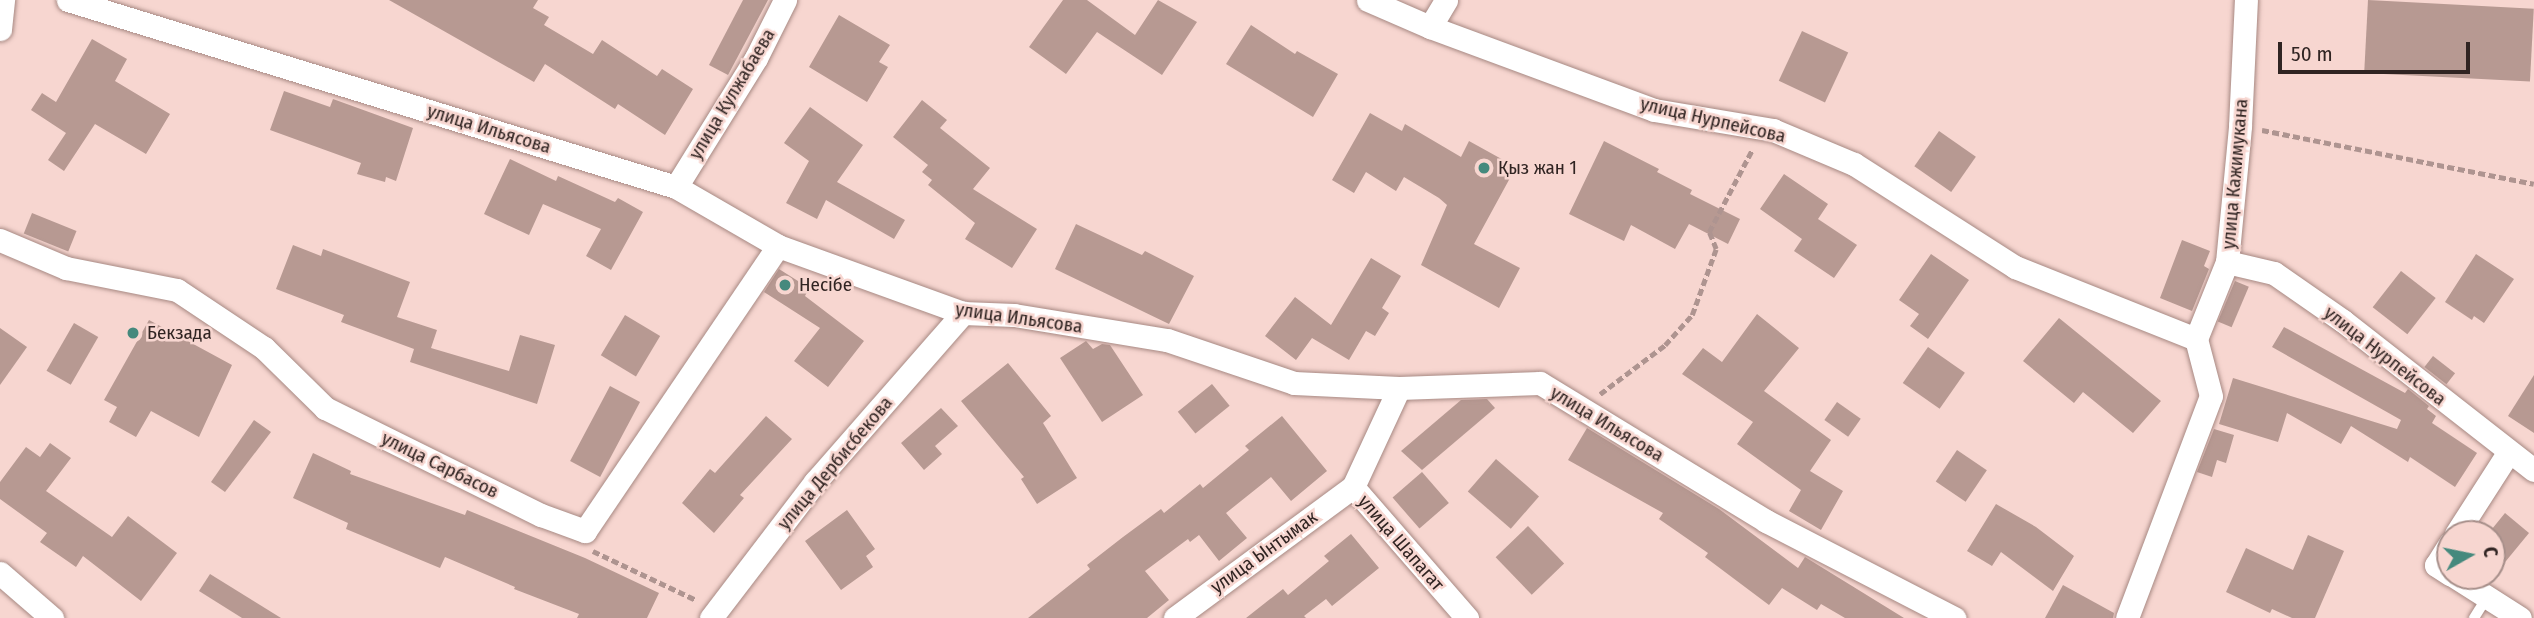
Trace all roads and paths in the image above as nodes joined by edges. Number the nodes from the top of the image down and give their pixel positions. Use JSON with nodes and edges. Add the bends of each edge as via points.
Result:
{"nodes":[{"id":1,"x":4,"y":0,"type":"edge"},
{"id":2,"x":68,"y":0,"type":"edge"},
{"id":3,"x":785,"y":0,"type":"edge"},
{"id":4,"x":1368,"y":0,"type":"edge"},
{"id":5,"x":1446,"y":0,"type":"edge"},
{"id":6,"x":2246,"y":0,"type":"edge"},
{"id":7,"x":1430,"y":27,"type":"junction"},
{"id":8,"x":0,"y":29,"type":"edge"},
{"id":9,"x":2240,"y":126,"type":"junction"},
{"id":10,"x":1766,"y":129,"type":"junction"},
{"id":11,"x":2534,"y":184,"type":"edge"},
{"id":12,"x":676,"y":187,"type":"junction"},
{"id":13,"x":0,"y":240,"type":"edge"},
{"id":14,"x":778,"y":246,"type":"junction"},
{"id":15,"x":2227,"y":262,"type":"junction"},
{"id":16,"x":963,"y":313,"type":"junction"},
{"id":17,"x":2196,"y":339,"type":"junction"},
{"id":18,"x":1399,"y":388,"type":"junction"},
{"id":19,"x":1583,"y":409,"type":"junction"},
{"id":20,"x":2508,"y":453,"type":"junction"},
{"id":21,"x":2534,"y":470,"type":"edge"},
{"id":22,"x":1353,"y":487,"type":"junction"},
{"id":23,"x":2465,"y":520,"type":"edge"},
{"id":24,"x":585,"y":531,"type":"junction"},
{"id":25,"x":0,"y":572,"type":"edge"},
{"id":26,"x":2476,"y":590,"type":"edge"},
{"id":27,"x":2487,"y":597,"type":"junction"},
{"id":28,"x":714,"y":614,"type":"edge"},
{"id":29,"x":52,"y":618,"type":"edge"},
{"id":30,"x":1175,"y":618,"type":"edge"},
{"id":31,"x":1467,"y":618,"type":"edge"},
{"id":32,"x":1954,"y":618,"type":"edge"},
{"id":33,"x":2127,"y":618,"type":"edge"},
{"id":34,"x":2474,"y":618,"type":"edge"},
{"id":35,"x":2520,"y":618,"type":"edge"}],
"edges":[{"from":1,"to":8,"type":"street"},
{"from":2,"to":12,"type":"street","name":"улица Ильясова"},
{"from":3,"to":12,"type":"street","name":"улица Кулжабаева","via":[[756,58]]},
{"from":4,"to":7,"type":"street","name":"улица Нурпейсова"},
{"from":5,"to":7,"type":"street"},
{"from":6,"to":9,"type":"street","name":"улица Кажимукана"},
{"from":7,"to":10,"type":"street","name":"улица Нурпейсова","via":[[1654,110]]},
{"from":9,"to":11,"type":"path"},
{"from":9,"to":15,"type":"street","name":"улица Кажимукана"},
{"from":10,"to":17,"type":"street","name":"улица Нурпейсова","via":[[1854,164],[2015,267]]},
{"from":10,"to":19,"type":"path","via":[[1743,163],[1709,232],[1716,249],[1692,316],[1665,345]]},
{"from":12,"to":14,"type":"street","name":"улица Ильясова"},
{"from":13,"to":24,"type":"street","name":"улица Сарбасов","via":[[66,268],[177,290],[264,348],[325,408],[541,515]]},
{"from":14,"to":16,"type":"street","name":"улица Ильясова"},
{"from":14,"to":24,"type":"street"},
{"from":15,"to":17,"type":"street","name":"улица Кажимукана"},
{"from":15,"to":20,"type":"street","name":"улица Нурпейсова","via":[[2274,273],[2343,321]]},
{"from":16,"to":18,"type":"street","name":"улица Ильясова","via":[[1014,316],[1167,340],[1294,383]]},
{"from":16,"to":28,"type":"street","name":"улица Дербисбекова","via":[[815,482]]},
{"from":17,"to":33,"type":"street","via":[[2211,396]]},
{"from":18,"to":19,"type":"street","name":"улица Ильясова","via":[[1540,383]]},
{"from":18,"to":22,"type":"street","name":"улица Шапагат"},
{"from":19,"to":32,"type":"street","name":"улица Ильясова","via":[[1766,521]]},
{"from":20,"to":21,"type":"street","name":"улица Нурпейсова"},
{"from":20,"to":23,"type":"street"},
{"from":22,"to":30,"type":"street","name":"улица Ынтымак"},
{"from":22,"to":31,"type":"street","name":"улица Шапагат"},
{"from":24,"to":28,"type":"path","via":[[585,548]]},
{"from":25,"to":29,"type":"street"},
{"from":26,"to":27,"type":"street"},
{"from":27,"to":34,"type":"lane"},
{"from":27,"to":35,"type":"street"}]}
